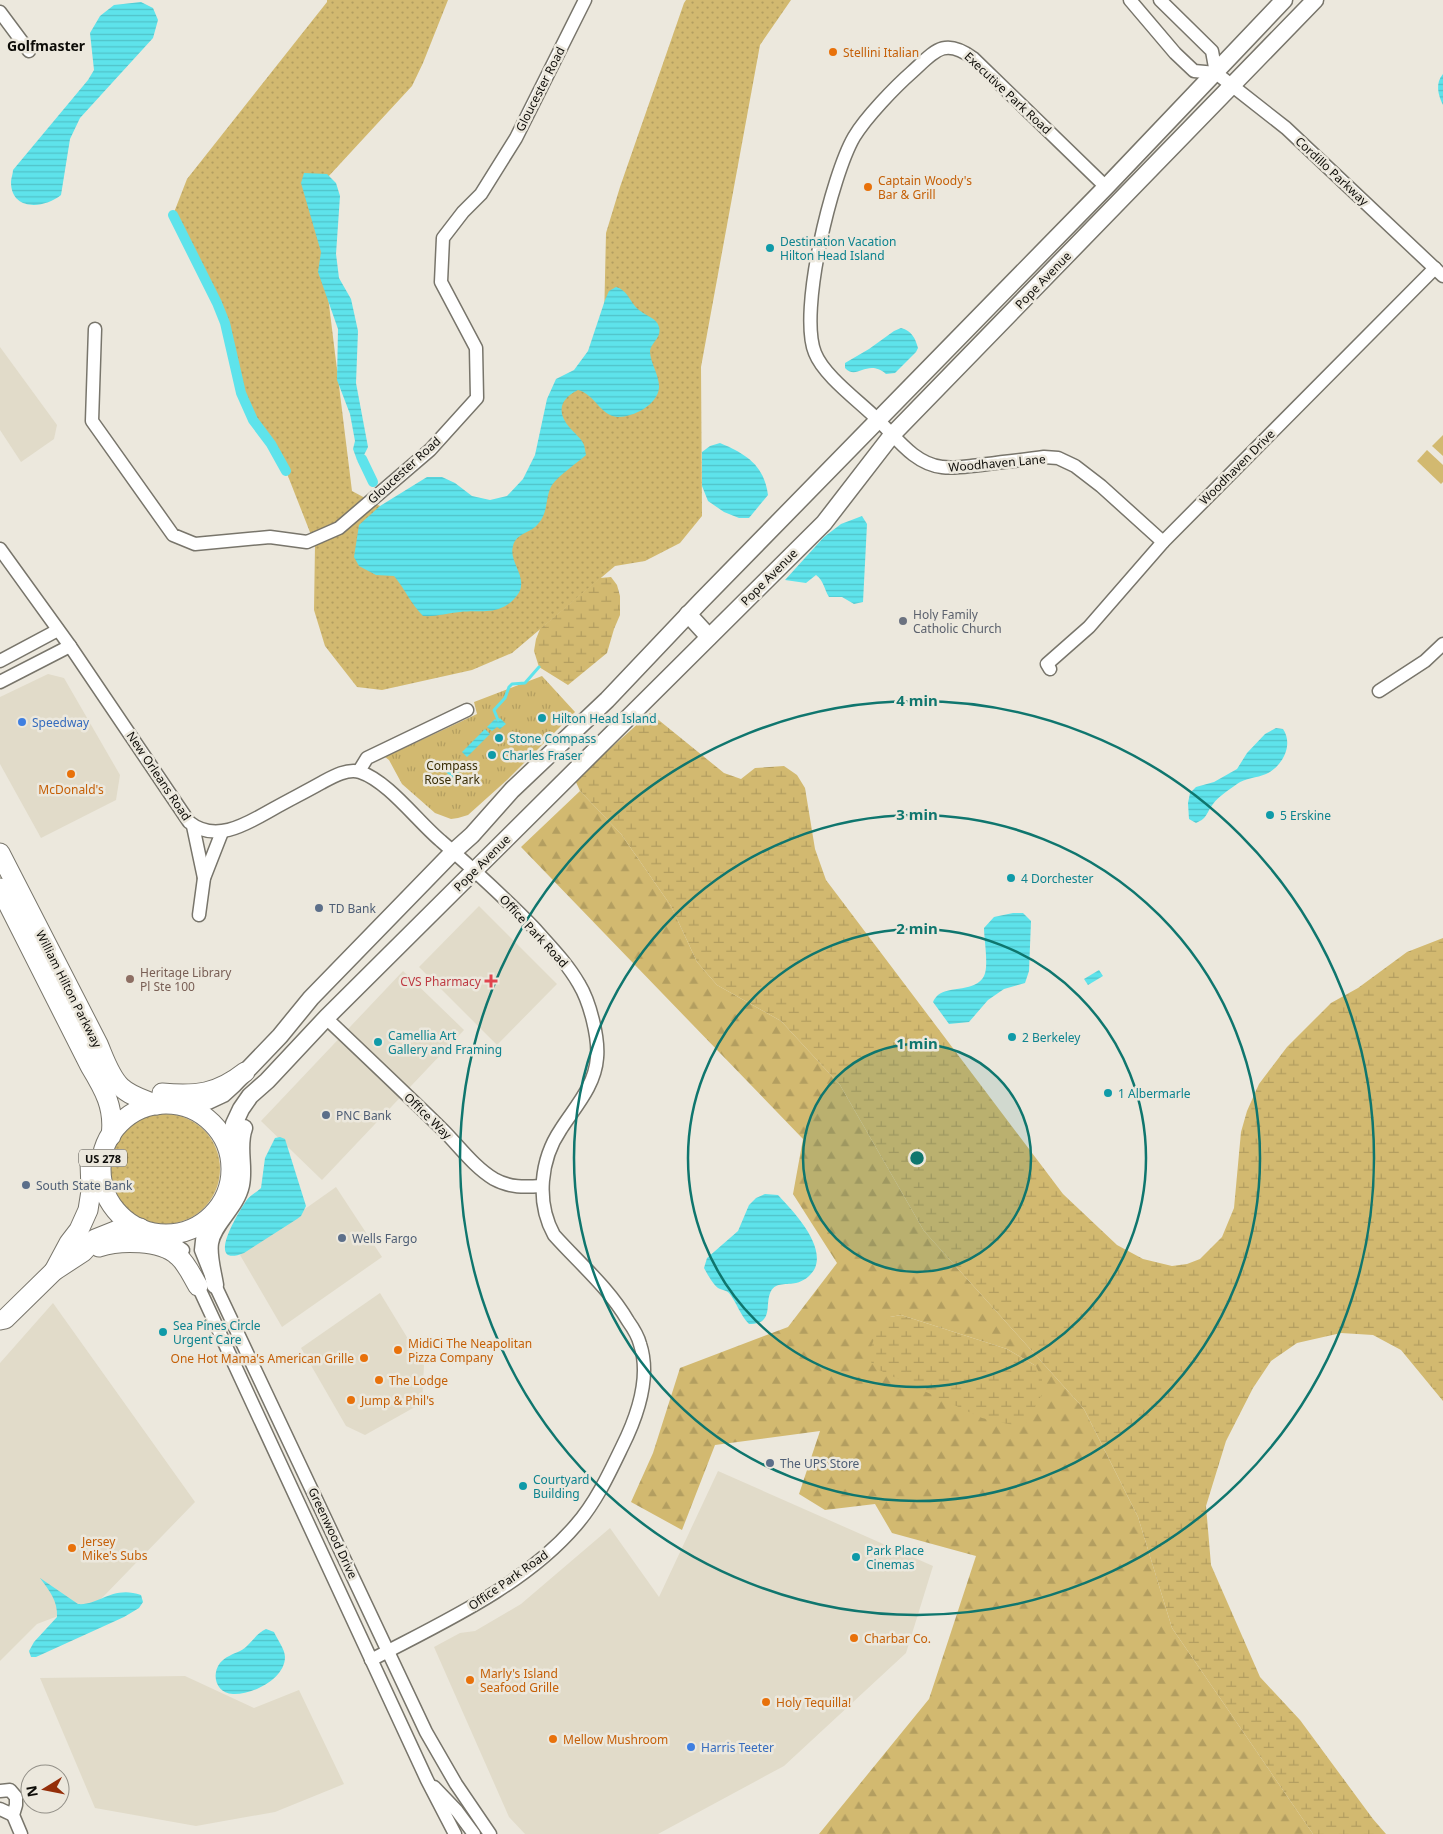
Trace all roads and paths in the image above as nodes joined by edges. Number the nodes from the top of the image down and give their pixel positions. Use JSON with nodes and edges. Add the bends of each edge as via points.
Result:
{"nodes":[{"id":1,"x":585,"y":0,"type":"edge"},
{"id":2,"x":1130,"y":0,"type":"edge"},
{"id":3,"x":1160,"y":0,"type":"edge"},
{"id":4,"x":1284,"y":0,"type":"edge"},
{"id":5,"x":1315,"y":0,"type":"edge"},
{"id":6,"x":0,"y":12,"type":"edge"},
{"id":7,"x":29,"y":50,"type":"dead end"},
{"id":8,"x":1216,"y":73,"type":"junction"},
{"id":9,"x":1233,"y":86,"type":"junction"},
{"id":10,"x":1106,"y":187,"type":"junction"},
{"id":11,"x":1439,"y":272,"type":"edge"},
{"id":12,"x":94,"y":330,"type":"dead end"},
{"id":13,"x":879,"y":420,"type":"junction"},
{"id":14,"x":892,"y":435,"type":"junction"},
{"id":15,"x":1163,"y":542,"type":"junction"},
{"id":16,"x":0,"y":549,"type":"edge"},
{"id":17,"x":688,"y":614,"type":"junction"},
{"id":18,"x":58,"y":630,"type":"junction"},
{"id":19,"x":709,"y":637,"type":"junction"},
{"id":20,"x":1443,"y":644,"type":"edge"},
{"id":21,"x":70,"y":646,"type":"junction"},
{"id":22,"x":0,"y":661,"type":"edge"},
{"id":23,"x":1050,"y":669,"type":"dead end"},
{"id":24,"x":0,"y":682,"type":"edge"},
{"id":25,"x":1379,"y":691,"type":"dead end"},
{"id":26,"x":467,"y":710,"type":"dead end"},
{"id":27,"x":359,"y":771,"type":"junction"},
{"id":28,"x":193,"y":826,"type":"junction"},
{"id":29,"x":222,"y":832,"type":"junction"},
{"id":30,"x":453,"y":852,"type":"junction"},
{"id":31,"x":0,"y":853,"type":"edge"},
{"id":32,"x":474,"y":870,"type":"junction"},
{"id":33,"x":204,"y":878,"type":"junction"},
{"id":34,"x":0,"y":888,"type":"edge"},
{"id":35,"x":199,"y":915,"type":"dead end"},
{"id":36,"x":326,"y":1018,"type":"junction"},
{"id":37,"x":98,"y":1044,"type":"junction"},
{"id":38,"x":90,"y":1066,"type":"junction"},
{"id":39,"x":245,"y":1072,"type":"junction"},
{"id":40,"x":267,"y":1081,"type":"junction"},
{"id":41,"x":157,"y":1105,"type":"junction"},
{"id":42,"x":183,"y":1107,"type":"junction"},
{"id":43,"x":110,"y":1136,"type":"junction"},
{"id":44,"x":229,"y":1152,"type":"junction"},
{"id":45,"x":101,"y":1174,"type":"junction"},
{"id":46,"x":542,"y":1186,"type":"junction"},
{"id":47,"x":204,"y":1223,"type":"junction"},
{"id":48,"x":140,"y":1228,"type":"junction"},
{"id":49,"x":161,"y":1234,"type":"junction"},
{"id":50,"x":54,"y":1271,"type":"junction"},
{"id":51,"x":206,"y":1285,"type":"junction"},
{"id":52,"x":1,"y":1322,"type":"edge"},
{"id":53,"x":388,"y":1651,"type":"junction"},
{"id":54,"x":371,"y":1660,"type":"junction"},
{"id":55,"x":427,"y":1780,"type":"junction"},
{"id":56,"x":0,"y":1791,"type":"edge"},
{"id":57,"x":0,"y":1809,"type":"edge"},
{"id":58,"x":13,"y":1815,"type":"junction"},
{"id":59,"x":21,"y":1834,"type":"edge"},
{"id":60,"x":455,"y":1834,"type":"edge"},
{"id":61,"x":474,"y":1834,"type":"edge"},
{"id":62,"x":490,"y":1834,"type":"edge"}],
"edges":[{"from":1,"to":12,"type":"street","name":"Gloucester Road","via":[[516,138],[481,194],[443,238],[441,282],[476,348],[477,398],[430,450],[339,528],[307,542],[270,537],[195,544],[173,535],[92,420]]},
{"from":2,"to":8,"type":"street","name":"Cordillo Parkway","via":[[1194,71]]},
{"from":3,"to":8,"type":"street","via":[[1212,51]]},
{"from":4,"to":8,"type":"main road","name":"Pope Avenue"},
{"from":5,"to":9,"type":"main road","name":"Pope Avenue"},
{"from":6,"to":7,"type":"street"},
{"from":8,"to":9,"type":"street","name":"Cordillo Parkway"},
{"from":8,"to":10,"type":"main road","name":"Pope Avenue"},
{"from":9,"to":11,"type":"street","name":"Cordillo Parkway","via":[[1286,128]]},
{"from":9,"to":14,"type":"main road","name":"Pope Avenue"},
{"from":10,"to":13,"type":"main road","name":"Pope Avenue"},
{"from":10,"to":13,"type":"street","name":"Executive Park Road","via":[[964,52],[954,47],[933,53],[902,81],[863,124],[846,154],[822,233],[809,314],[814,353],[820,363]]},
{"from":11,"to":15,"type":"street","name":"Woodhaven Drive"},
{"from":13,"to":14,"type":"street","name":"Woodhaven Lane"},
{"from":13,"to":17,"type":"main road","name":"Pope Avenue"},
{"from":14,"to":15,"type":"street","name":"Woodhaven Lane","via":[[919,459],[942,468],[1058,458],[1075,466],[1101,486]]},
{"from":14,"to":19,"type":"main road","name":"Pope Avenue","via":[[824,523]]},
{"from":15,"to":23,"type":"street","name":"Woodhaven Drive","via":[[1089,627],[1047,664]]},
{"from":16,"to":18,"type":"street","name":"New Orleans Road"},
{"from":17,"to":19,"type":"main road"},
{"from":17,"to":30,"type":"main road","name":"Pope Avenue","via":[[607,700],[512,790]]},
{"from":18,"to":21,"type":"street","name":"New Orleans Road"},
{"from":18,"to":22,"type":"street"},
{"from":19,"to":32,"type":"main road","name":"Pope Avenue"},
{"from":20,"to":25,"type":"street"},
{"from":21,"to":24,"type":"street"},
{"from":21,"to":28,"type":"street","name":"New Orleans Road"},
{"from":26,"to":27,"type":"street","via":[[367,758]]},
{"from":27,"to":29,"type":"street","name":"New Orleans Road","via":[[338,773],[240,827]]},
{"from":27,"to":30,"type":"street","via":[[383,785]]},
{"from":28,"to":29,"type":"street","name":"New Orleans Road","via":[[208,832]]},
{"from":28,"to":33,"type":"street"},
{"from":29,"to":33,"type":"street"},
{"from":30,"to":32,"type":"street","name":"Office Park Road"},
{"from":30,"to":39,"type":"main road","name":"Pope Avenue","via":[[311,998]]},
{"from":31,"to":37,"type":"highway","name":"William Hilton Parkway"},
{"from":32,"to":36,"type":"main road","name":"Pope Avenue"},
{"from":32,"to":46,"type":"street","name":"Office Park Road","via":[[561,957],[580,986],[596,1040],[595,1072],[549,1153]]},
{"from":33,"to":35,"type":"street"},
{"from":34,"to":38,"type":"highway","name":"William Hilton Parkway"},
{"from":36,"to":40,"type":"main road","name":"Pope Avenue"},
{"from":36,"to":46,"type":"street","name":"Office Way","via":[[481,1170],[508,1185],[520,1188]]},
{"from":37,"to":39,"type":"highway","via":[[122,1081],[141,1090],[168,1094],[205,1093],[221,1088]]},
{"from":37,"to":41,"type":"highway","name":"William Hilton Parkway","via":[[120,1087]]},
{"from":38,"to":43,"type":"highway","name":"William Hilton Parkway","via":[[109,1101],[112,1114]]},
{"from":38,"to":50,"type":"highway","via":[[104,1108],[90,1160],[90,1202],[85,1219]]},
{"from":39,"to":42,"type":"main road","name":"Pope Avenue","via":[[223,1094]]},
{"from":40,"to":44,"type":"main road","name":"Pope Avenue","via":[[241,1109],[234,1124]]},
{"from":40,"to":51,"type":"main road","via":[[242,1131],[242,1174],[238,1194],[210,1240]]},
{"from":41,"to":42,"type":"highway","number":"US 278"},
{"from":41,"to":43,"type":"highway","number":"US 278","via":[[136,1112],[119,1124]]},
{"from":42,"to":44,"type":"highway","number":"US 278","via":[[212,1122],[226,1140]]},
{"from":43,"to":45,"type":"highway","number":"US 278","via":[[102,1158]]},
{"from":44,"to":47,"type":"highway","number":"US 278","via":[[230,1180],[223,1202]]},
{"from":45,"to":48,"type":"highway","number":"US 278","via":[[113,1206]]},
{"from":45,"to":50,"type":"highway","number":"US 278","via":[[98,1208],[92,1223]]},
{"from":46,"to":53,"type":"street","name":"Office Park Road","via":[[547,1217],[554,1235],[607,1290],[637,1336],[643,1356],[643,1374],[636,1414],[593,1502],[558,1545],[492,1594]]},
{"from":47,"to":49,"type":"highway","number":"US 278","via":[[179,1234]]},
{"from":47,"to":51,"type":"street","name":"Greenwood Drive","via":[[201,1250]]},
{"from":48,"to":49,"type":"highway","number":"US 278"},
{"from":48,"to":50,"type":"highway","number":"US 278","via":[[115,1231],[95,1239],[83,1252]]},
{"from":49,"to":51,"type":"street","name":"Greenwood Drive","via":[[187,1254]]},
{"from":50,"to":51,"type":"highway","via":[[100,1246],[140,1243],[178,1256]]},
{"from":50,"to":52,"type":"highway","number":"US 278"},
{"from":51,"to":53,"type":"street","name":"Greenwood Drive"},
{"from":51,"to":54,"type":"street","name":"Greenwood Drive"},
{"from":53,"to":54,"type":"street","name":"Office Park Road"},
{"from":53,"to":62,"type":"street","name":"Greenwood Drive","via":[[442,1762]]},
{"from":54,"to":55,"type":"street","name":"Greenwood Drive"},
{"from":55,"to":60,"type":"street","name":"Greenwood Drive"},
{"from":55,"to":61,"type":"street","via":[[442,1793]]},
{"from":56,"to":58,"type":"street","via":[[10,1790],[16,1797]]},
{"from":57,"to":58,"type":"street"},
{"from":58,"to":59,"type":"street"}]}
